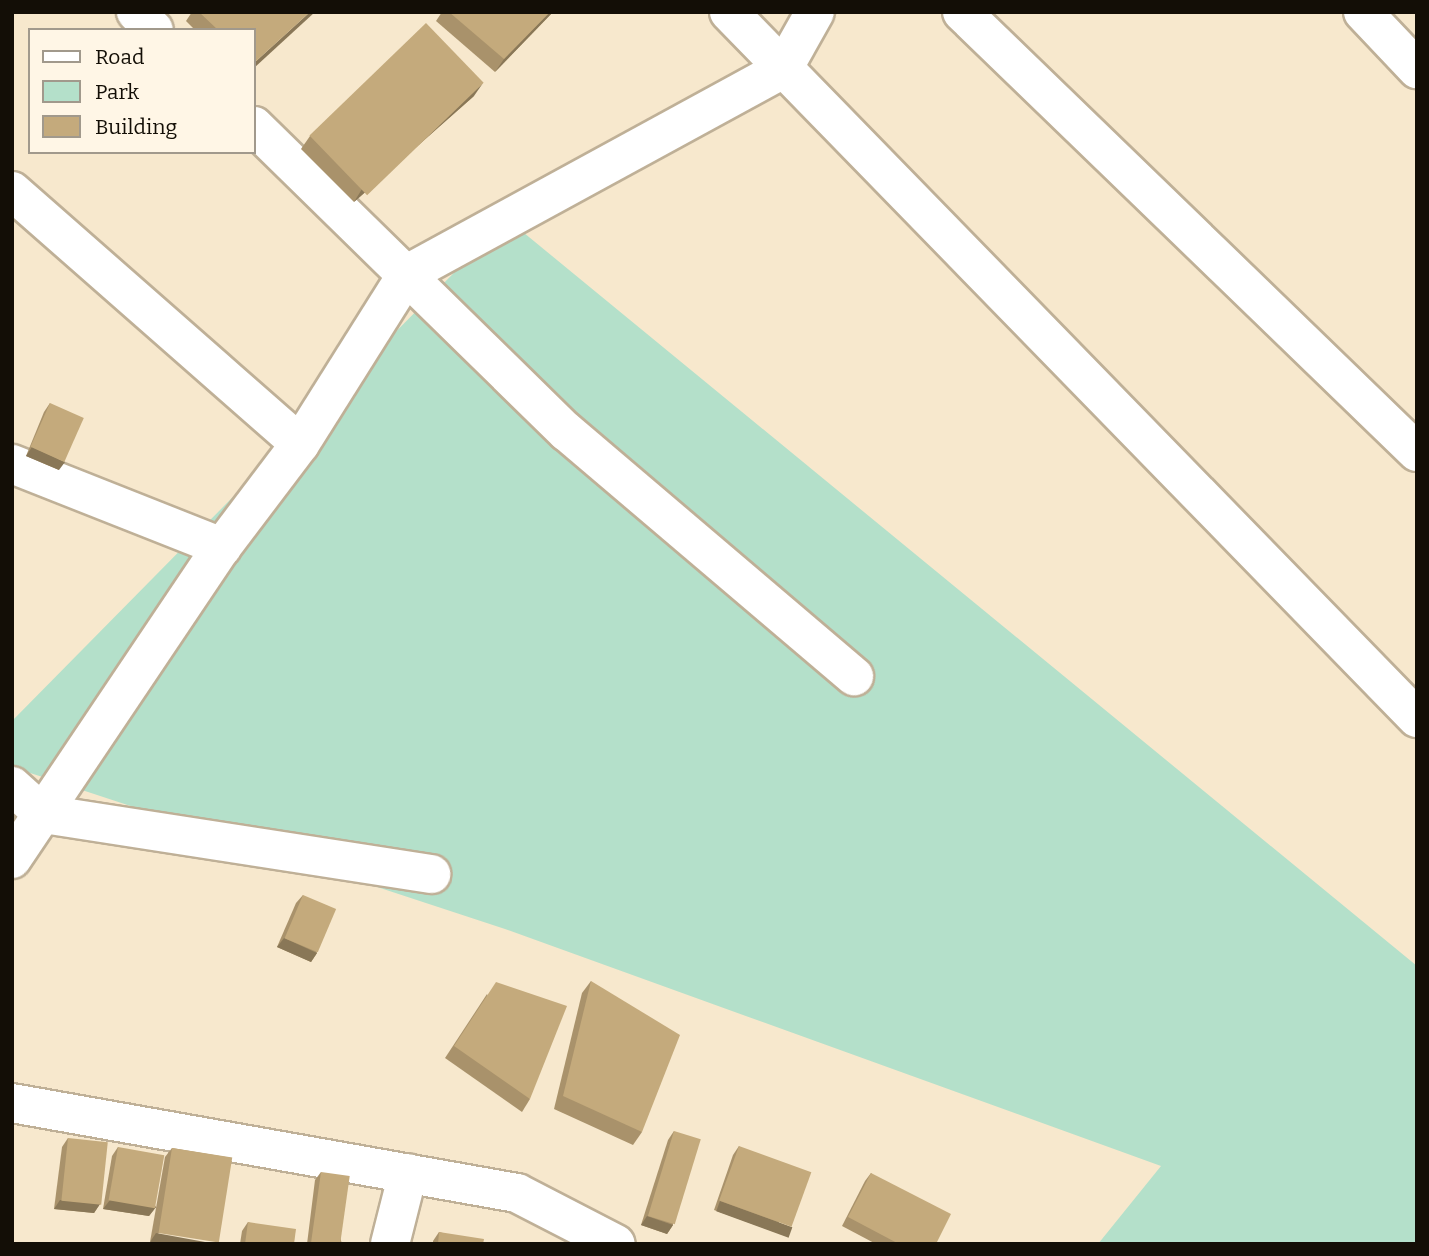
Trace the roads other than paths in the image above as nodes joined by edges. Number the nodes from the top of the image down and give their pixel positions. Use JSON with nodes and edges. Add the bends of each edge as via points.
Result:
{"nodes":[{"id":1,"x":136,"y":12,"type":"edge"},
{"id":2,"x":729,"y":12,"type":"edge"},
{"id":3,"x":815,"y":12,"type":"edge"},
{"id":4,"x":962,"y":12,"type":"edge"},
{"id":5,"x":1363,"y":12,"type":"edge"},
{"id":6,"x":152,"y":28,"type":"edge"},
{"id":7,"x":783,"y":69,"type":"junction"},
{"id":8,"x":1417,"y":69,"type":"edge"},
{"id":9,"x":256,"y":128,"type":"edge"},
{"id":10,"x":12,"y":191,"type":"edge"},
{"id":11,"x":407,"y":274,"type":"junction"},
{"id":12,"x":300,"y":444,"type":"junction"},
{"id":13,"x":1417,"y":452,"type":"edge"},
{"id":14,"x":12,"y":464,"type":"edge"},
{"id":15,"x":222,"y":547,"type":"junction"},
{"id":16,"x":854,"y":676,"type":"dead end"},
{"id":17,"x":1417,"y":718,"type":"edge"},
{"id":18,"x":12,"y":786,"type":"edge"},
{"id":19,"x":43,"y":814,"type":"junction"},
{"id":20,"x":12,"y":859,"type":"edge"},
{"id":21,"x":430,"y":874,"type":"dead end"},
{"id":22,"x":12,"y":1103,"type":"edge"},
{"id":23,"x":408,"y":1173,"type":"junction"},
{"id":24,"x":390,"y":1244,"type":"edge"},
{"id":25,"x":616,"y":1244,"type":"edge"}],
"edges":[{"from":1,"to":6,"type":"street"},
{"from":2,"to":7,"type":"street"},
{"from":3,"to":7,"type":"street"},
{"from":4,"to":13,"type":"street"},
{"from":5,"to":8,"type":"street"},
{"from":7,"to":11,"type":"street"},
{"from":7,"to":17,"type":"street"},
{"from":9,"to":11,"type":"street"},
{"from":10,"to":12,"type":"street"},
{"from":11,"to":12,"type":"street"},
{"from":11,"to":16,"type":"street","via":[[567,432]]},
{"from":12,"to":15,"type":"street"},
{"from":14,"to":15,"type":"street"},
{"from":15,"to":19,"type":"street"},
{"from":18,"to":19,"type":"street"},
{"from":19,"to":20,"type":"street"},
{"from":19,"to":21,"type":"street"},
{"from":22,"to":23,"type":"street"},
{"from":23,"to":24,"type":"street"},
{"from":23,"to":25,"type":"street","via":[[517,1193]]}]}
